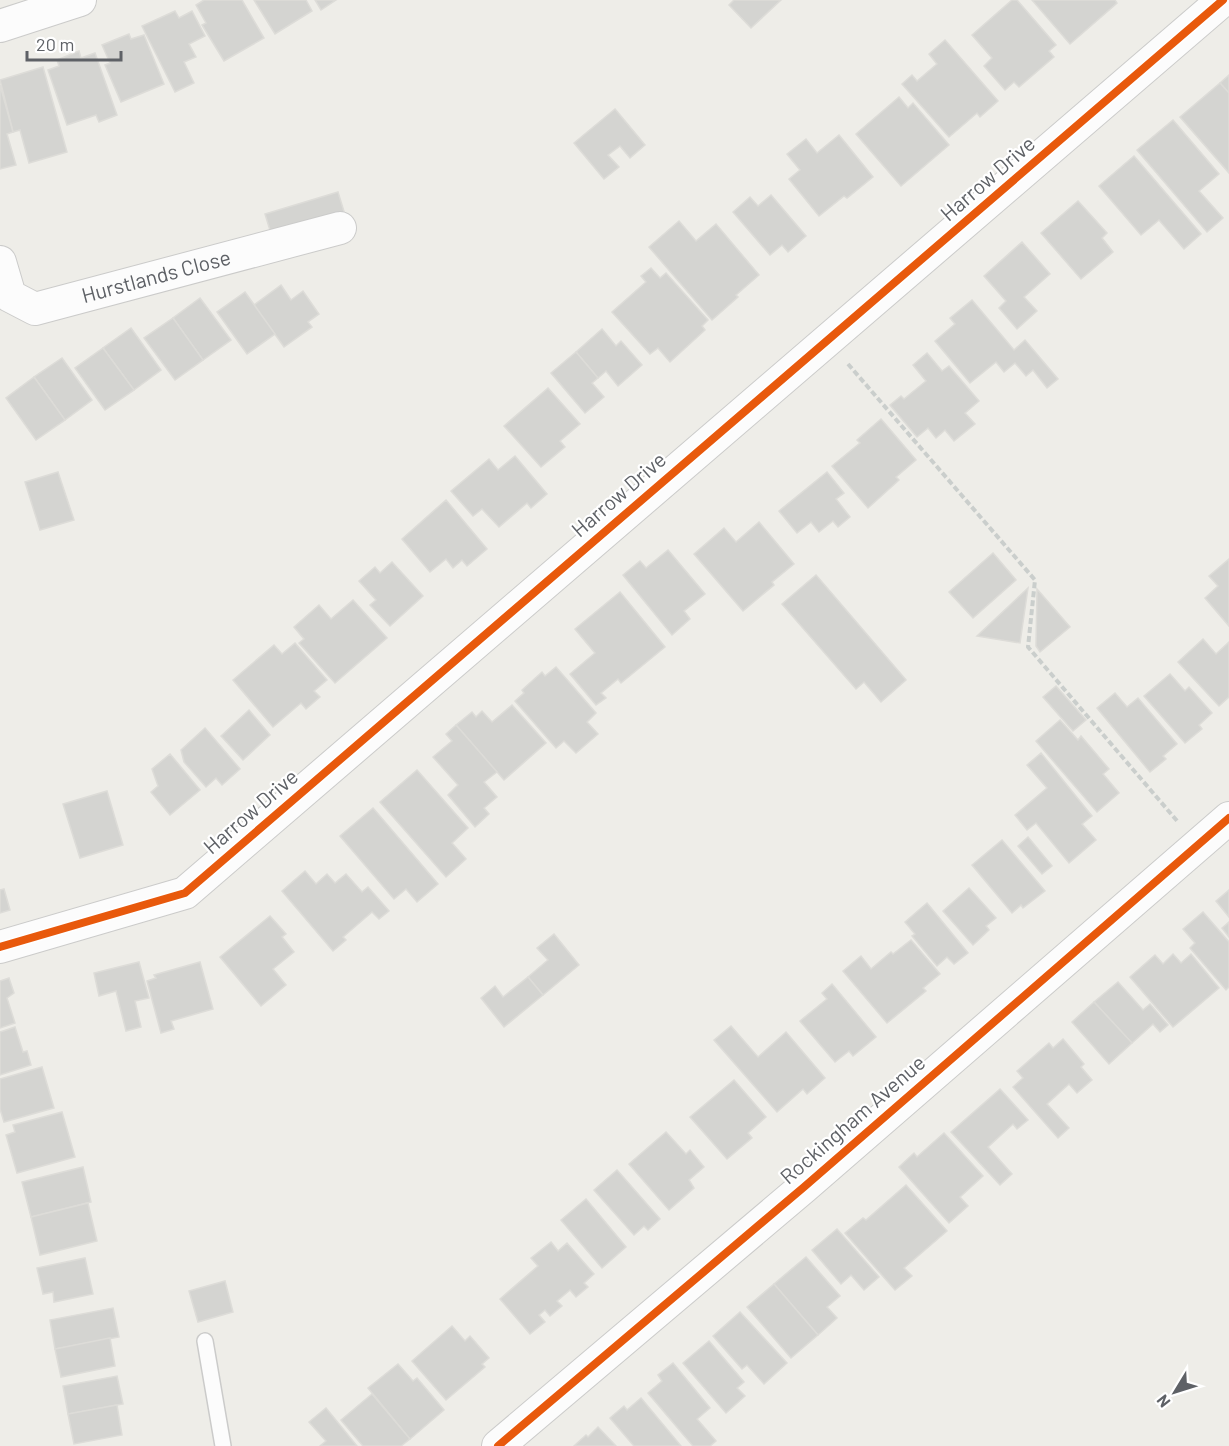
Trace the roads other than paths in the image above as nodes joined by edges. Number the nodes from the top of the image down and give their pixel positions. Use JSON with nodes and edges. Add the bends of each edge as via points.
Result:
{"nodes":[{"id":1,"x":80,"y":0,"type":"edge"},
{"id":2,"x":1223,"y":0,"type":"edge"},
{"id":3,"x":0,"y":26,"type":"edge"},
{"id":4,"x":340,"y":228,"type":"dead end"},
{"id":5,"x":0,"y":262,"type":"edge"},
{"id":6,"x":1229,"y":818,"type":"edge"},
{"id":7,"x":0,"y":947,"type":"edge"},
{"id":8,"x":205,"y":1341,"type":"dead end"},
{"id":9,"x":223,"y":1446,"type":"edge"},
{"id":10,"x":498,"y":1446,"type":"edge"}],
"edges":[{"from":1,"to":3,"type":"street"},
{"from":2,"to":7,"type":"street","name":"Harrow Drive","via":[[185,892]]},
{"from":4,"to":5,"type":"street","name":"Hurstlands Close","via":[[35,309],[10,296]]},
{"from":6,"to":10,"type":"street","name":"Rockingham Avenue"},
{"from":8,"to":9,"type":"lane"}]}
